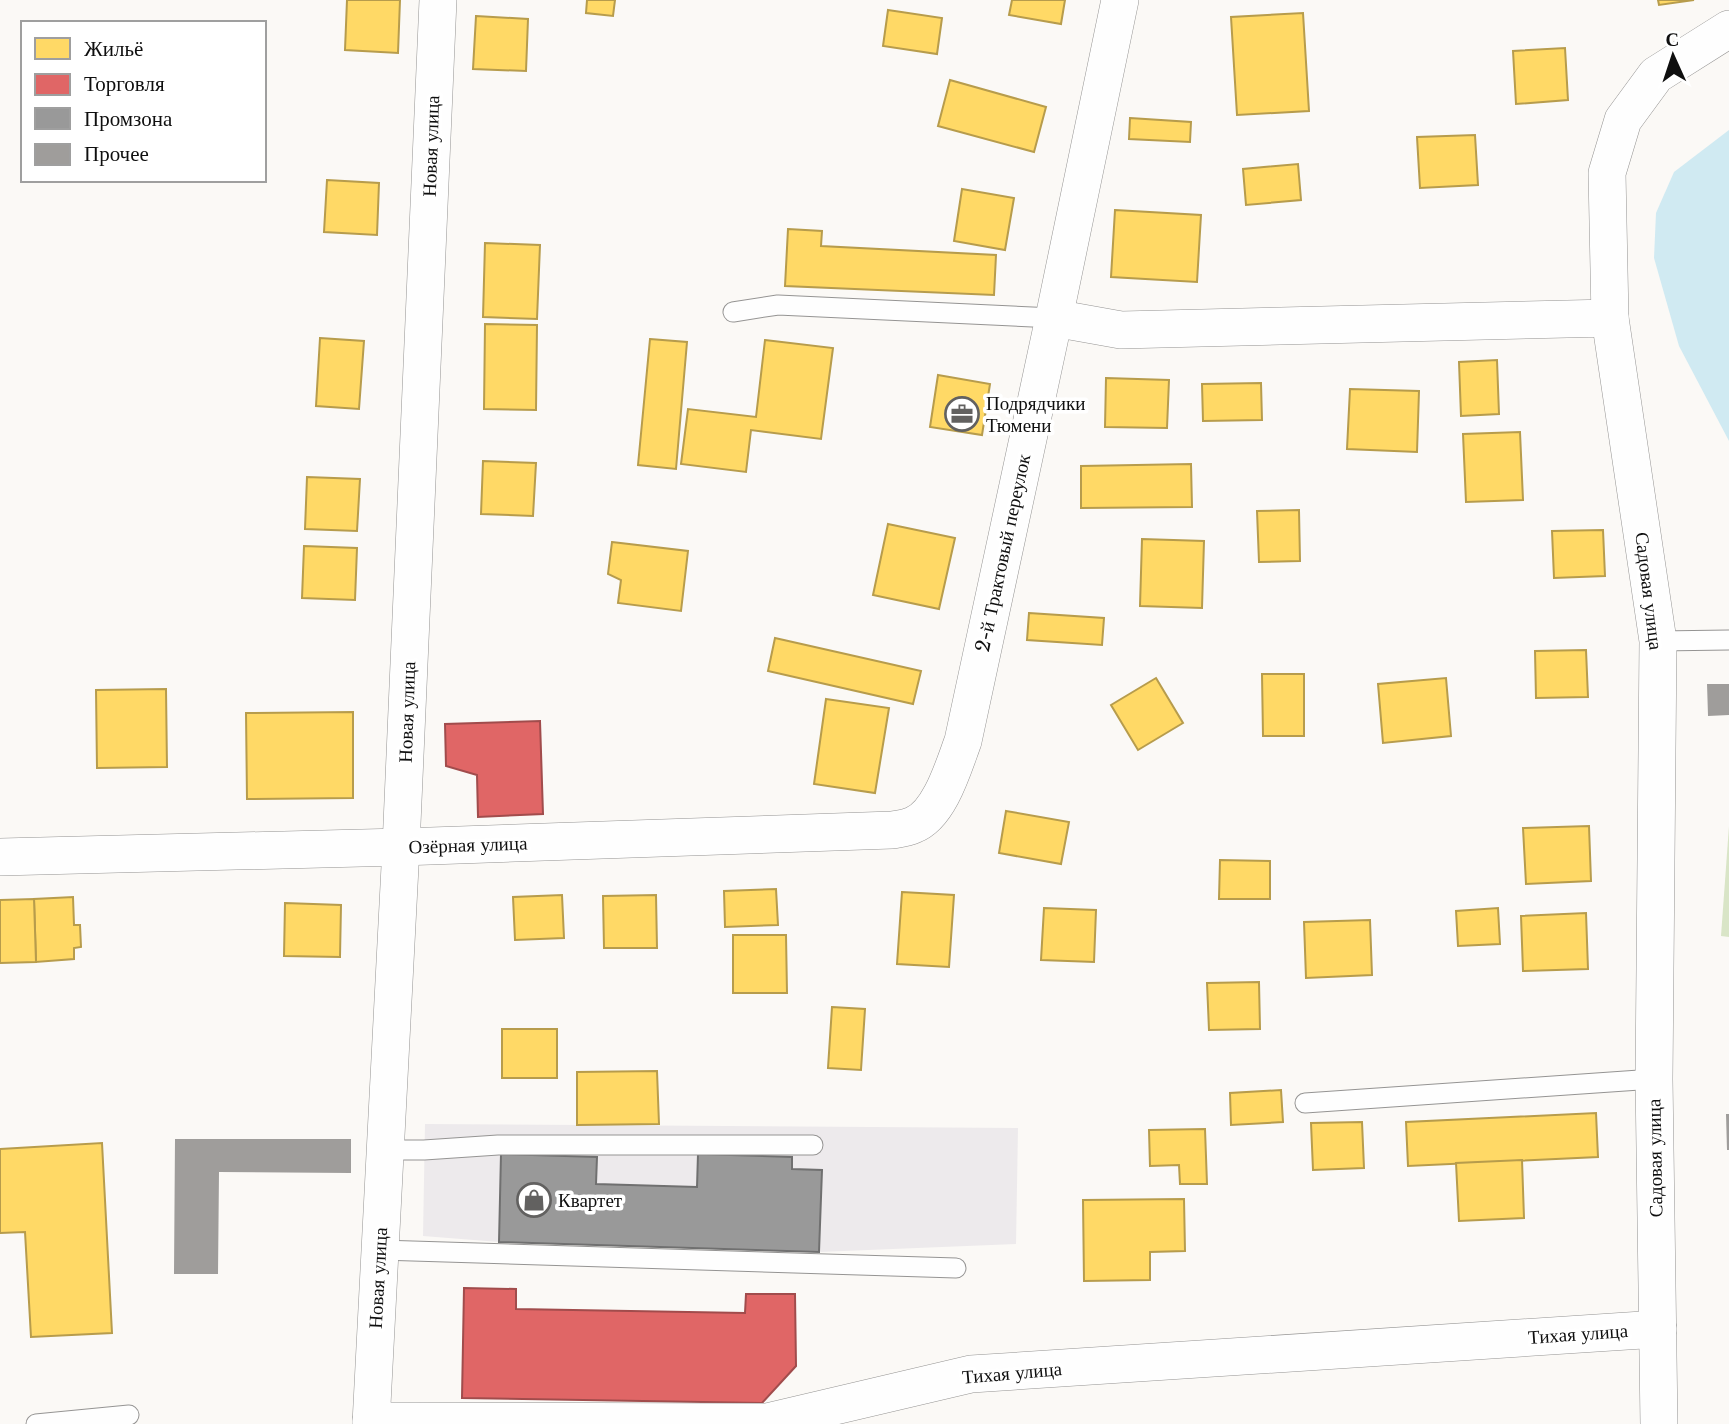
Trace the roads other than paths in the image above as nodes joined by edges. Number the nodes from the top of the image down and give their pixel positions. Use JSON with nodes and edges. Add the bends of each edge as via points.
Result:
{"nodes":[{"id":1,"x":438,"y":0,"type":"edge"},
{"id":2,"x":1120,"y":0,"type":"edge"},
{"id":3,"x":1729,"y":29,"type":"edge"},
{"id":4,"x":733,"y":312,"type":"dead end"},
{"id":5,"x":1055,"y":317,"type":"junction"},
{"id":6,"x":1610,"y":318,"type":"junction"},
{"id":7,"x":1658,"y":640,"type":"junction"},
{"id":8,"x":1729,"y":640,"type":"edge"},
{"id":9,"x":930,"y":813,"type":"joint"},
{"id":10,"x":401,"y":847,"type":"junction"},
{"id":11,"x":0,"y":857,"type":"edge"},
{"id":12,"x":1654,"y":1079,"type":"junction"},
{"id":13,"x":1305,"y":1103,"type":"dead end"},
{"id":14,"x":813,"y":1145,"type":"dead end"},
{"id":15,"x":385,"y":1150,"type":"junction"},
{"id":16,"x":380,"y":1250,"type":"junction"},
{"id":17,"x":956,"y":1268,"type":"dead end"},
{"id":18,"x":1658,"y":1329,"type":"junction"},
{"id":19,"x":129,"y":1415,"type":"dead end"},
{"id":20,"x":371,"y":1422,"type":"edge"},
{"id":21,"x":36,"y":1424,"type":"edge"},
{"id":22,"x":1659,"y":1424,"type":"edge"}],
"edges":[{"from":1,"to":10,"type":"street","name":"Новая улица"},
{"from":2,"to":5,"type":"street","name":"2-й Трактовый переулок"},
{"from":3,"to":6,"type":"street","name":"Садовая улица","via":[[1656,75],[1623,120],[1607,173]]},
{"from":4,"to":5,"type":"lane","via":[[778,304]]},
{"from":5,"to":6,"type":"street","via":[[1121,330]]},
{"from":5,"to":9,"type":"street","name":"2-й Трактовый переулок","via":[[963,741],[949,780]]},
{"from":6,"to":7,"type":"street","name":"Садовая улица"},
{"from":7,"to":8,"type":"lane"},
{"from":7,"to":12,"type":"street","name":"Садовая улица"},
{"from":9,"to":10,"type":"street","name":"Озёрная улица","via":[[916,825],[892,830]]},
{"from":10,"to":11,"type":"street","name":"Озёрная улица"},
{"from":10,"to":15,"type":"street","name":"Новая улица"},
{"from":12,"to":13,"type":"lane"},
{"from":12,"to":18,"type":"street","name":"Садовая улица"},
{"from":14,"to":15,"type":"lane","via":[[499,1145]]},
{"from":15,"to":16,"type":"street","name":"Новая улица"},
{"from":16,"to":17,"type":"lane"},
{"from":16,"to":20,"type":"street","name":"Новая улица"},
{"from":18,"to":20,"type":"street","name":"Тихая улица","via":[[971,1374],[766,1422]]},
{"from":18,"to":22,"type":"street","name":"Садовая улица"},
{"from":19,"to":21,"type":"lane"}]}
